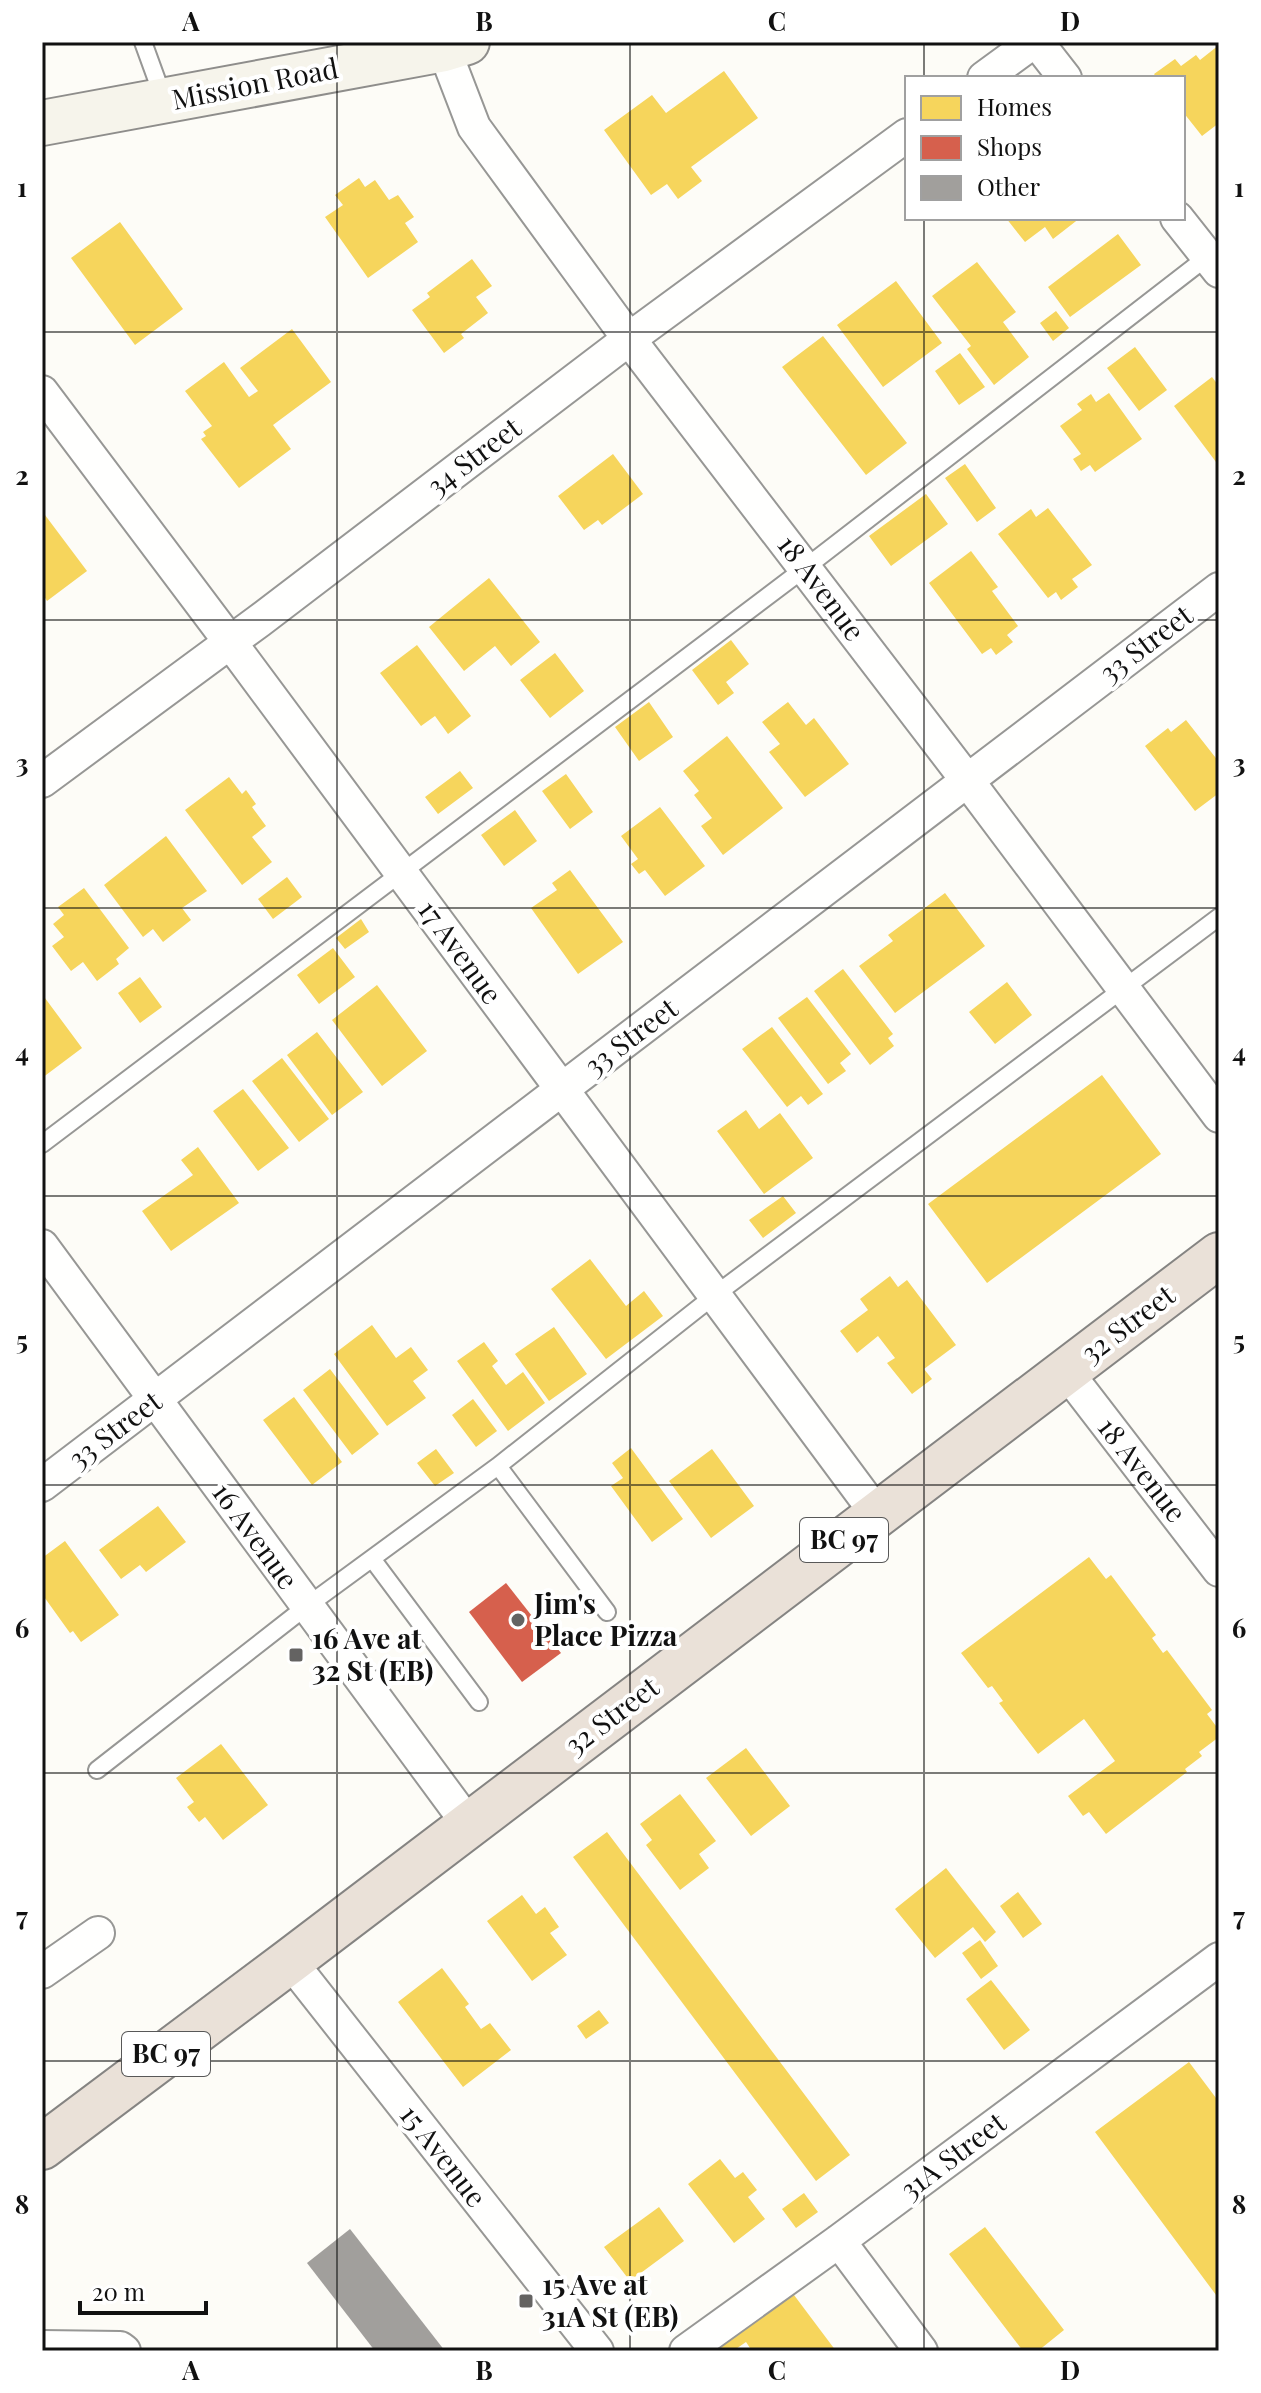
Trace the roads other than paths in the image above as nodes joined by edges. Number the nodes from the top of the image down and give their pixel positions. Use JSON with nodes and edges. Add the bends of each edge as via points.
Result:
{"nodes":[{"id":1,"x":143,"y":42,"type":"edge"},
{"id":2,"x":1035,"y":42,"type":"edge"},
{"id":3,"x":455,"y":45,"type":"edge"},
{"id":4,"x":987,"y":76,"type":"edge"},
{"id":5,"x":1063,"y":76,"type":"edge"},
{"id":6,"x":164,"y":101,"type":"junction"},
{"id":7,"x":42,"y":123,"type":"edge"},
{"id":8,"x":905,"y":136,"type":"edge"},
{"id":9,"x":1179,"y":220,"type":"edge"},
{"id":10,"x":1215,"y":258,"type":"edge"},
{"id":11,"x":629,"y":339,"type":"junction"},
{"id":12,"x":42,"y":392,"type":"edge"},
{"id":13,"x":805,"y":568,"type":"junction"},
{"id":14,"x":1219,"y":589,"type":"edge"},
{"id":15,"x":230,"y":642,"type":"junction"},
{"id":16,"x":967,"y":780,"type":"junction"},
{"id":17,"x":42,"y":781,"type":"edge"},
{"id":18,"x":401,"y":871,"type":"junction"},
{"id":19,"x":1219,"y":917,"type":"edge"},
{"id":20,"x":1124,"y":988,"type":"junction"},
{"id":21,"x":562,"y":1090,"type":"junction"},
{"id":22,"x":1219,"y":1116,"type":"edge"},
{"id":23,"x":42,"y":1144,"type":"edge"},
{"id":24,"x":42,"y":1246,"type":"edge"},
{"id":25,"x":1219,"y":1255,"type":"edge"},
{"id":26,"x":719,"y":1293,"type":"junction"},
{"id":27,"x":1065,"y":1370,"type":"junction"},
{"id":28,"x":156,"y":1399,"type":"junction"},
{"id":29,"x":498,"y":1466,"type":"junction"},
{"id":30,"x":42,"y":1485,"type":"edge"},
{"id":31,"x":877,"y":1514,"type":"junction"},
{"id":32,"x":373,"y":1560,"type":"junction"},
{"id":33,"x":1219,"y":1570,"type":"edge"},
{"id":34,"x":307,"y":1606,"type":"junction"},
{"id":35,"x":607,"y":1612,"type":"dead end"},
{"id":36,"x":479,"y":1702,"type":"dead end"},
{"id":37,"x":97,"y":1770,"type":"dead end"},
{"id":38,"x":469,"y":1825,"type":"junction"},
{"id":39,"x":98,"y":1933,"type":"dead end"},
{"id":40,"x":1219,"y":1959,"type":"edge"},
{"id":41,"x":290,"y":1961,"type":"junction"},
{"id":42,"x":42,"y":1972,"type":"edge"},
{"id":43,"x":42,"y":2147,"type":"edge"},
{"id":44,"x":839,"y":2241,"type":"junction"},
{"id":45,"x":42,"y":2347,"type":"edge"},
{"id":46,"x":124,"y":2351,"type":"edge"},
{"id":47,"x":597,"y":2351,"type":"edge"},
{"id":48,"x":686,"y":2351,"type":"edge"},
{"id":49,"x":921,"y":2351,"type":"edge"}],
"edges":[{"from":1,"to":6,"type":"lane"},
{"from":2,"to":4,"type":"street"},
{"from":2,"to":5,"type":"street"},
{"from":3,"to":6,"type":"street","name":"Mission Road"},
{"from":3,"to":11,"type":"street","name":"18 Avenue","via":[[474,127]]},
{"from":6,"to":7,"type":"street","name":"Mission Road"},
{"from":8,"to":11,"type":"street","name":"34 Street"},
{"from":9,"to":10,"type":"street"},
{"from":10,"to":13,"type":"lane"},
{"from":11,"to":13,"type":"street","name":"18 Avenue"},
{"from":11,"to":15,"type":"street","name":"34 Street"},
{"from":12,"to":15,"type":"street","name":"17 Avenue"},
{"from":13,"to":16,"type":"street","name":"18 Avenue"},
{"from":13,"to":18,"type":"lane"},
{"from":14,"to":16,"type":"street","name":"33 Street"},
{"from":15,"to":17,"type":"street","name":"34 Street"},
{"from":15,"to":18,"type":"street","name":"17 Avenue"},
{"from":16,"to":20,"type":"street","name":"18 Avenue"},
{"from":16,"to":21,"type":"street","name":"33 Street"},
{"from":18,"to":21,"type":"street","name":"17 Avenue"},
{"from":18,"to":23,"type":"lane"},
{"from":19,"to":20,"type":"lane"},
{"from":20,"to":22,"type":"street","name":"18 Avenue"},
{"from":20,"to":26,"type":"lane"},
{"from":21,"to":26,"type":"street","name":"17 Avenue"},
{"from":21,"to":28,"type":"street","name":"33 Street"},
{"from":24,"to":28,"type":"street","name":"16 Avenue"},
{"from":25,"to":27,"type":"highway","name":"32 Street","number":"BC 97"},
{"from":26,"to":29,"type":"lane"},
{"from":26,"to":31,"type":"street","name":"17 Avenue"},
{"from":27,"to":31,"type":"highway","name":"32 Street","number":"BC 97"},
{"from":27,"to":33,"type":"street","name":"18 Avenue"},
{"from":28,"to":30,"type":"street","name":"33 Street"},
{"from":28,"to":34,"type":"street","name":"16 Avenue"},
{"from":29,"to":32,"type":"lane"},
{"from":29,"to":35,"type":"lane"},
{"from":31,"to":38,"type":"highway","name":"32 Street","number":"BC 97"},
{"from":32,"to":34,"type":"lane"},
{"from":32,"to":36,"type":"lane"},
{"from":34,"to":37,"type":"lane"},
{"from":34,"to":38,"type":"street","name":"16 Avenue"},
{"from":38,"to":41,"type":"highway","name":"32 Street","number":"BC 97"},
{"from":39,"to":42,"type":"street"},
{"from":40,"to":44,"type":"street","name":"31A Street"},
{"from":41,"to":43,"type":"highway","name":"32 Street","number":"BC 97"},
{"from":41,"to":47,"type":"street","name":"15 Avenue"},
{"from":44,"to":48,"type":"street","name":"31A Street"},
{"from":44,"to":49,"type":"street"},
{"from":45,"to":46,"type":"street"}]}
